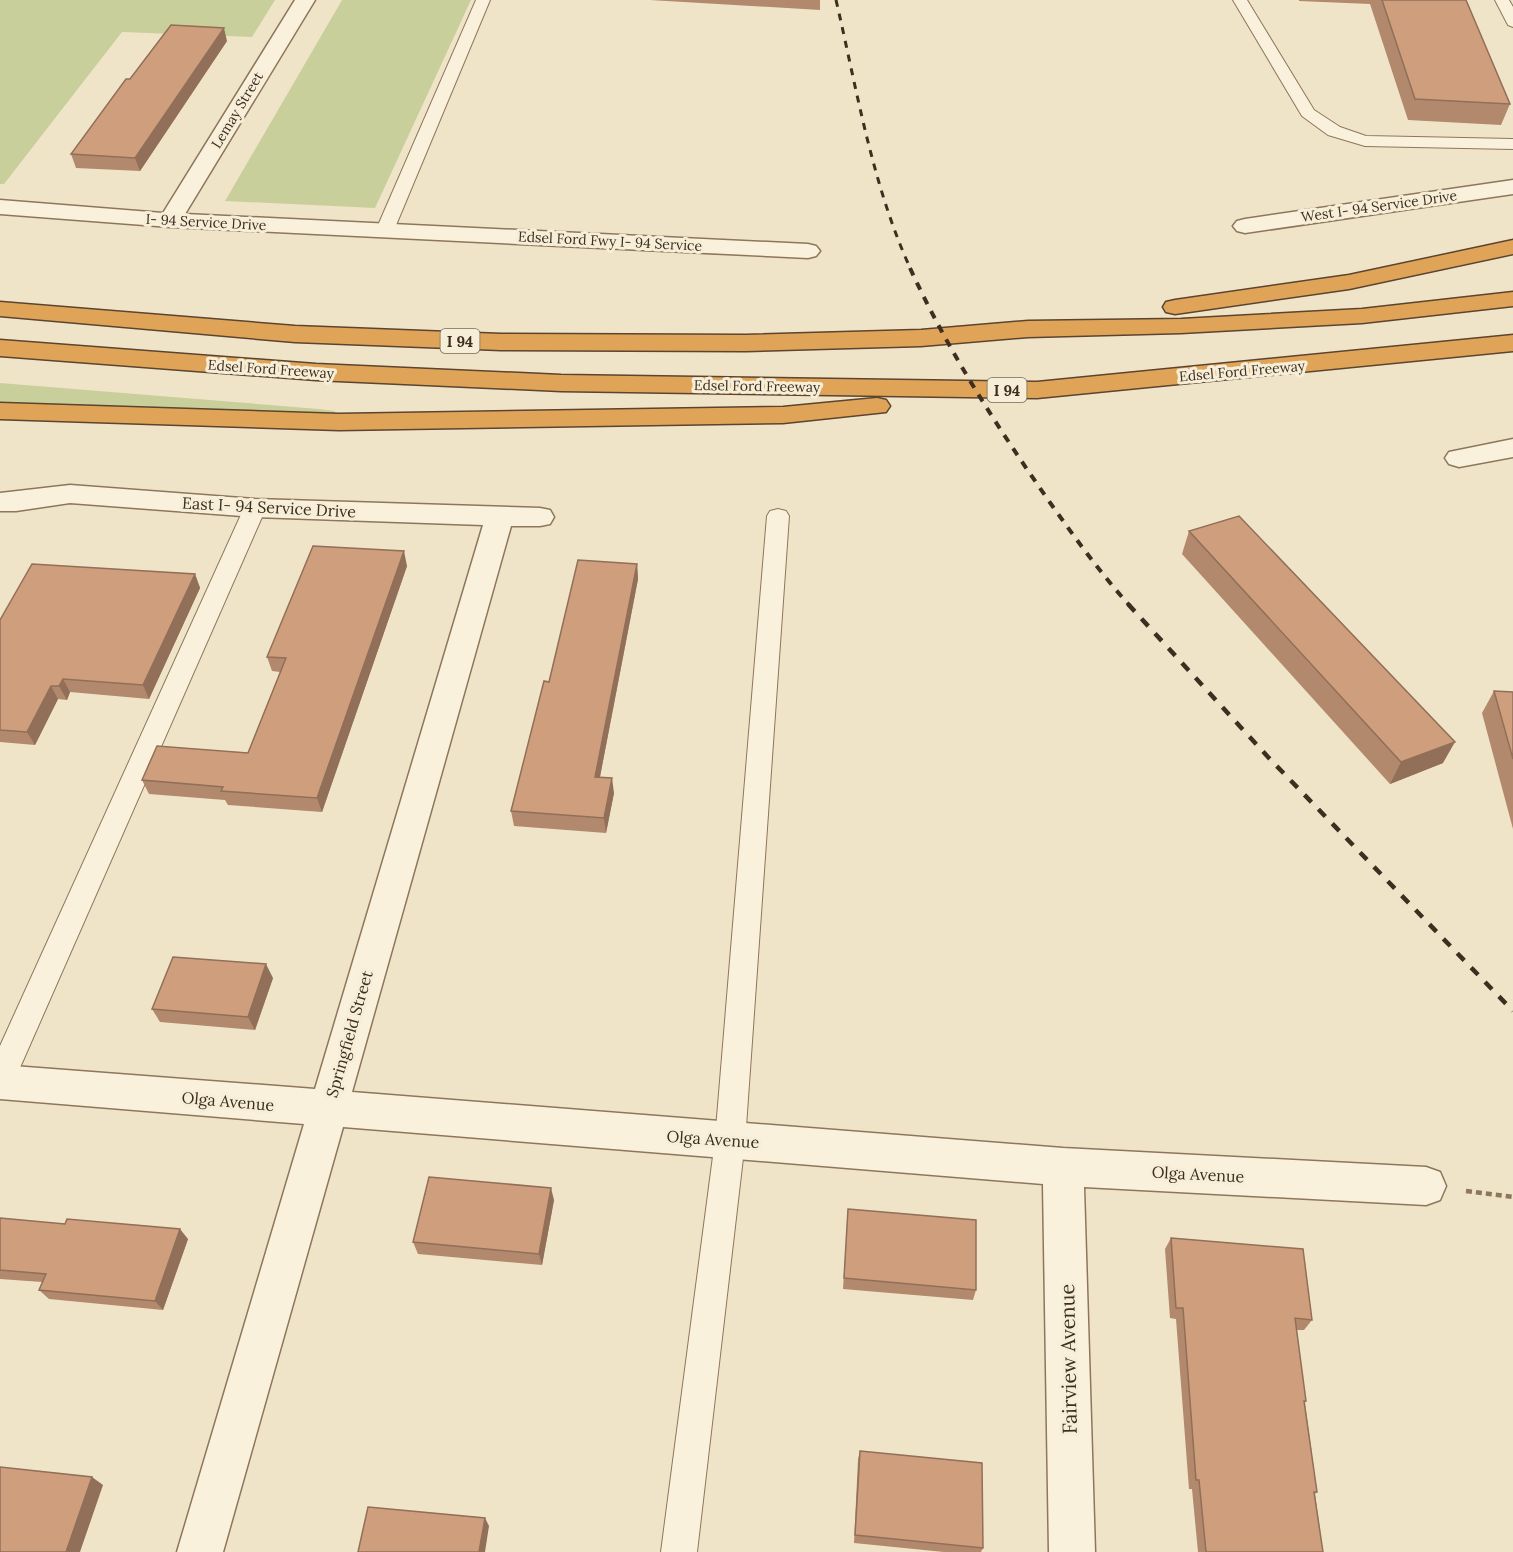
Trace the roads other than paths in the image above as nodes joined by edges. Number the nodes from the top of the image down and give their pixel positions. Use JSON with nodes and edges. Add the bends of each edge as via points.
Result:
{"nodes":[{"id":1,"x":305,"y":0,"type":"edge"},
{"id":2,"x":483,"y":0,"type":"edge"},
{"id":3,"x":1240,"y":0,"type":"edge"},
{"id":4,"x":1502,"y":0,"type":"edge"},
{"id":5,"x":1513,"y":22,"type":"edge"},
{"id":6,"x":1513,"y":144,"type":"edge"},
{"id":7,"x":1513,"y":187,"type":"edge"},
{"id":8,"x":0,"y":207,"type":"edge"},
{"id":9,"x":170,"y":220,"type":"junction"},
{"id":10,"x":1245,"y":226,"type":"dead end"},
{"id":11,"x":385,"y":230,"type":"junction"},
{"id":12,"x":412,"y":232,"type":"joint"},
{"id":13,"x":1513,"y":247,"type":"edge"},
{"id":14,"x":808,"y":251,"type":"dead end"},
{"id":15,"x":1513,"y":299,"type":"edge"},
{"id":16,"x":0,"y":309,"type":"edge"},
{"id":17,"x":1028,"y":329,"type":"junction"},
{"id":18,"x":1513,"y":343,"type":"edge"},
{"id":19,"x":0,"y":348,"type":"edge"},
{"id":20,"x":1037,"y":390,"type":"junction"},
{"id":21,"x":0,"y":411,"type":"edge"},
{"id":22,"x":1513,"y":448,"type":"edge"},
{"id":23,"x":1459,"y":458,"type":"dead end"},
{"id":24,"x":0,"y":502,"type":"edge"},
{"id":25,"x":255,"y":508,"type":"junction"},
{"id":26,"x":500,"y":516,"type":"junction"},
{"id":27,"x":778,"y":516,"type":"dead end"},
{"id":28,"x":540,"y":517,"type":"dead end"},
{"id":29,"x":0,"y":1081,"type":"edge"},
{"id":30,"x":328,"y":1109,"type":"junction"},
{"id":31,"x":730,"y":1141,"type":"junction"},
{"id":32,"x":1063,"y":1167,"type":"junction"},
{"id":33,"x":1426,"y":1186,"type":"dead end"},
{"id":34,"x":200,"y":1552,"type":"edge"},
{"id":35,"x":679,"y":1552,"type":"edge"},
{"id":36,"x":1072,"y":1552,"type":"edge"}],
"edges":[{"from":1,"to":9,"type":"street","name":"Lemay Street"},
{"from":2,"to":11,"type":"lane"},
{"from":3,"to":6,"type":"lane","via":[[1308,113],[1334,131],[1365,141]]},
{"from":4,"to":5,"type":"lane"},
{"from":7,"to":10,"type":"street","name":"West I- 94 Service Drive"},
{"from":8,"to":9,"type":"street","name":"I- 94 Service Drive"},
{"from":9,"to":11,"type":"street","name":"I- 94 Service Drive"},
{"from":11,"to":12,"type":"street","name":"I- 94 Service Drive"},
{"from":12,"to":14,"type":"street","name":"Edsel Ford Fwy I- 94 Service"},
{"from":13,"to":17,"type":"highway","via":[[1349,282]]},
{"from":15,"to":17,"type":"highway","number":"I 94","via":[[1350,316],[1181,326]]},
{"from":16,"to":17,"type":"highway","number":"I 94","via":[[296,334],[501,342],[746,343],[921,338]]},
{"from":18,"to":20,"type":"highway","name":"Edsel Ford Freeway","number":"I 94"},
{"from":19,"to":20,"type":"highway","name":"Edsel Ford Freeway","number":"I 94","via":[[316,372],[549,382]]},
{"from":20,"to":21,"type":"highway","via":[[783,415],[339,422]]},
{"from":22,"to":23,"type":"street"},
{"from":24,"to":25,"type":"street","name":"East I- 94 Service Drive","via":[[70,494]]},
{"from":25,"to":26,"type":"street","name":"East I- 94 Service Drive"},
{"from":25,"to":29,"type":"lane"},
{"from":26,"to":28,"type":"street","name":"East I- 94 Service Drive"},
{"from":26,"to":30,"type":"street","name":"Springfield Street"},
{"from":27,"to":31,"type":"lane"},
{"from":29,"to":30,"type":"street","name":"Olga Avenue"},
{"from":30,"to":31,"type":"street","name":"Olga Avenue"},
{"from":30,"to":34,"type":"street","name":"Springfield Street"},
{"from":31,"to":32,"type":"street","name":"Olga Avenue"},
{"from":31,"to":35,"type":"lane"},
{"from":32,"to":33,"type":"street","name":"Olga Avenue"},
{"from":32,"to":36,"type":"street","name":"Fairview Avenue"}]}
